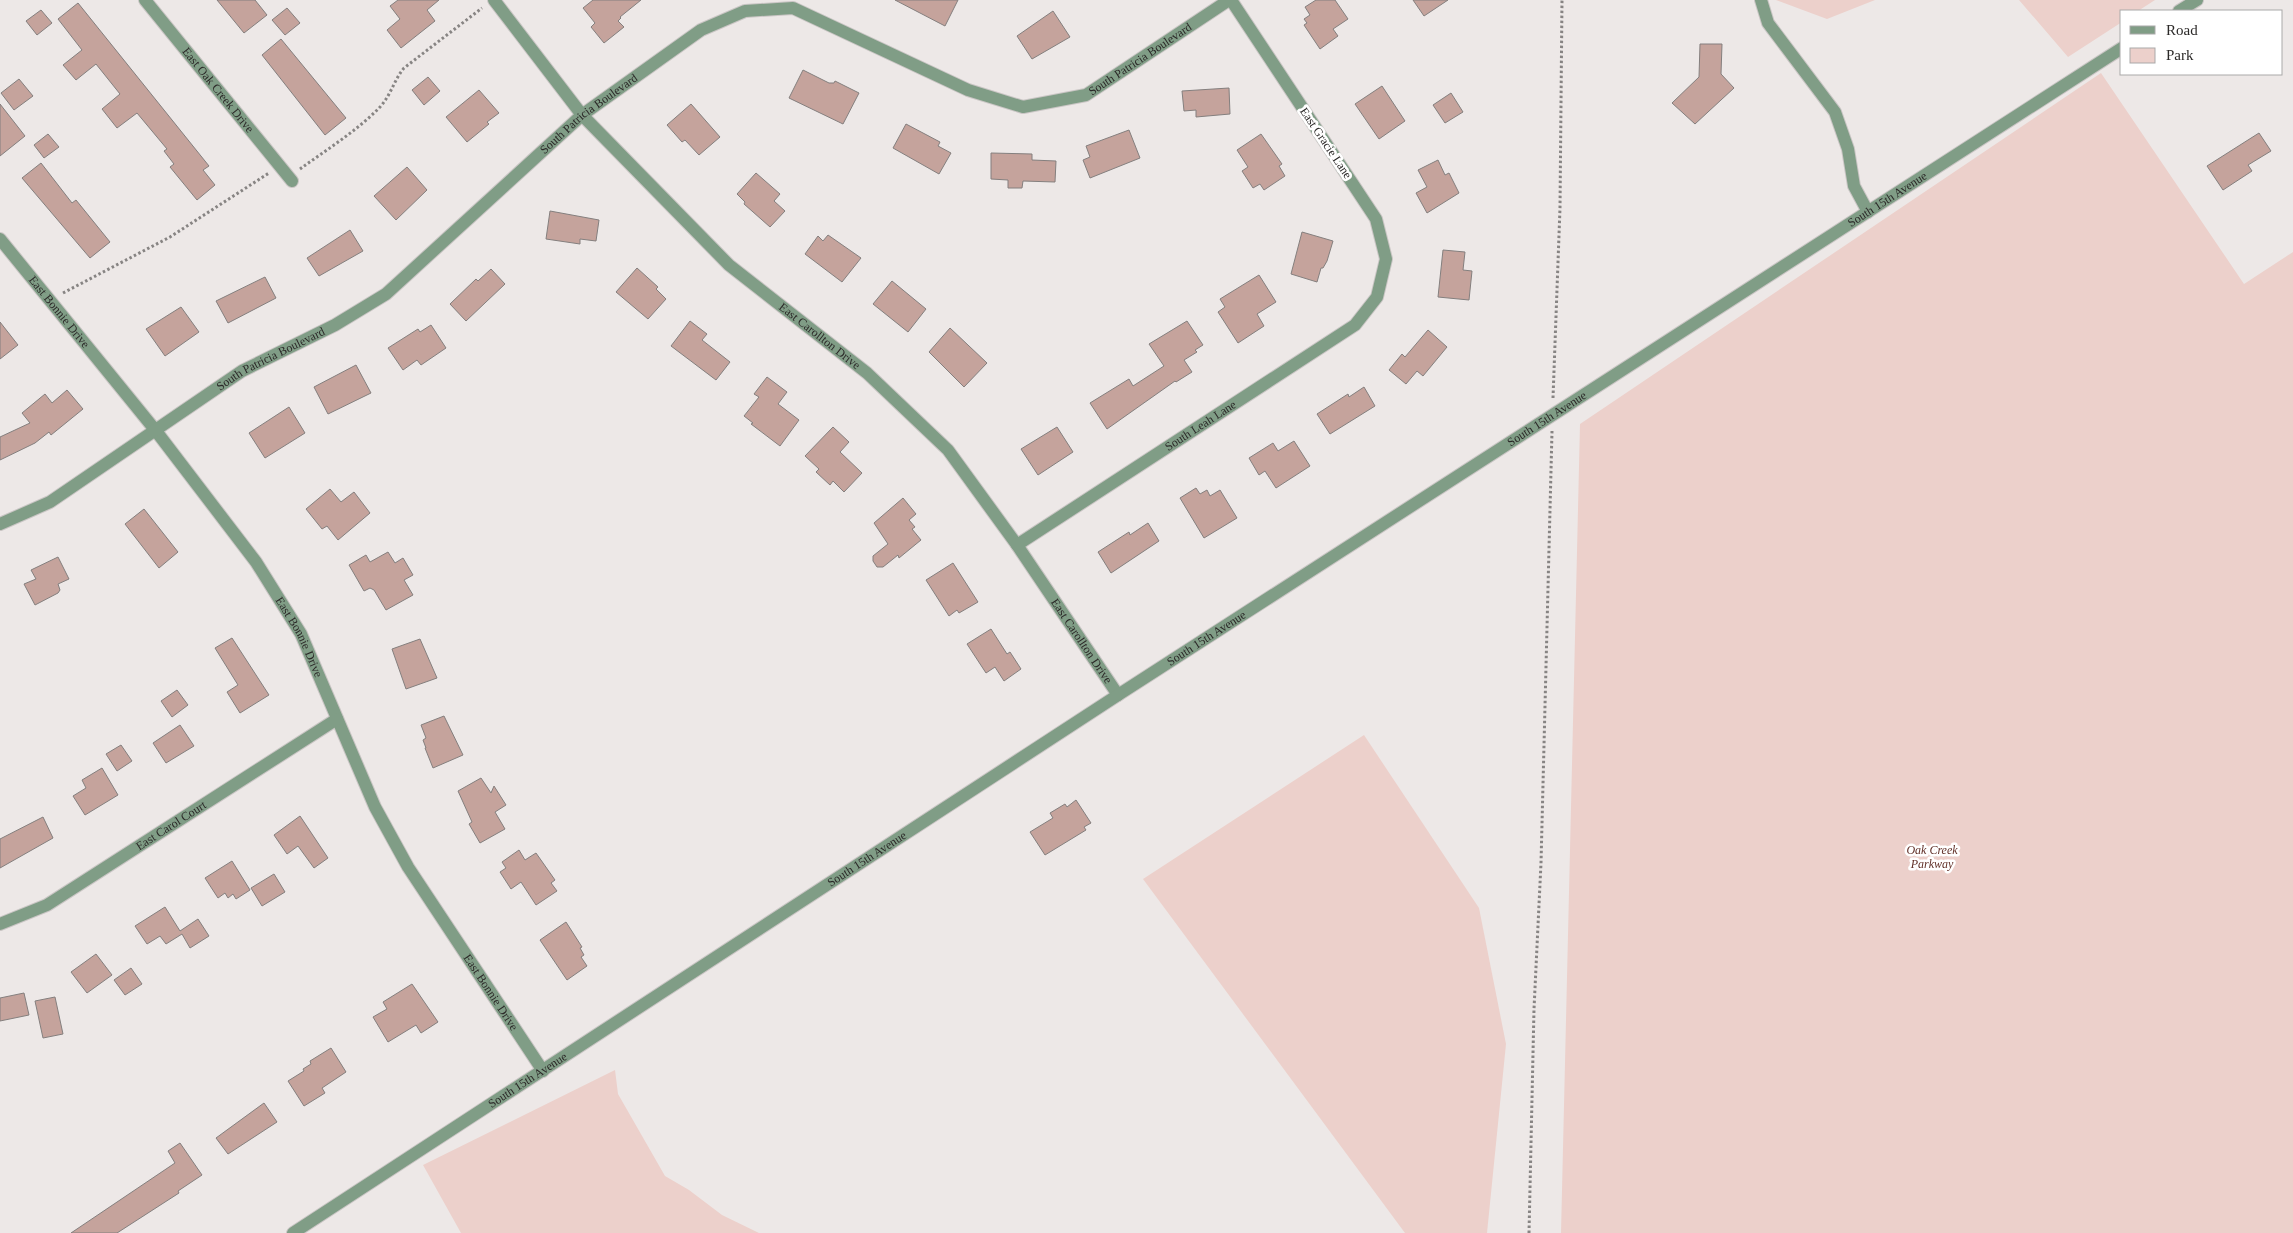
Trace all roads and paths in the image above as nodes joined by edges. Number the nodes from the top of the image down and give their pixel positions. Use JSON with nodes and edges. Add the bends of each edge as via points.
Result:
{"nodes":[{"id":1,"x":145,"y":0,"type":"edge"},
{"id":2,"x":1230,"y":0,"type":"edge"},
{"id":3,"x":1562,"y":0,"type":"edge"},
{"id":4,"x":1761,"y":0,"type":"edge"},
{"id":5,"x":2197,"y":0,"type":"edge"},
{"id":6,"x":490,"y":2,"type":"edge"},
{"id":7,"x":2181,"y":10,"type":"edge"},
{"id":8,"x":2120,"y":49,"type":"edge"},
{"id":9,"x":582,"y":115,"type":"junction"},
{"id":10,"x":280,"y":166,"type":"junction"},
{"id":11,"x":291,"y":179,"type":"joint"},
{"id":12,"x":1868,"y":212,"type":"junction"},
{"id":13,"x":0,"y":239,"type":"edge"},
{"id":14,"x":1377,"y":297,"type":"joint"},
{"id":15,"x":51,"y":302,"type":"junction"},
{"id":16,"x":1553,"y":401,"type":"dead end"},
{"id":17,"x":1552,"y":430,"type":"dead end"},
{"id":18,"x":156,"y":431,"type":"junction"},
{"id":19,"x":0,"y":524,"type":"edge"},
{"id":20,"x":1017,"y":545,"type":"junction"},
{"id":21,"x":1118,"y":695,"type":"junction"},
{"id":22,"x":338,"y":719,"type":"junction"},
{"id":23,"x":0,"y":924,"type":"edge"},
{"id":24,"x":543,"y":1072,"type":"junction"},
{"id":25,"x":293,"y":1233,"type":"edge"},
{"id":26,"x":1529,"y":1233,"type":"edge"}],
"edges":[{"from":1,"to":10,"type":"street","name":"East Oak Creek Drive"},
{"from":2,"to":9,"type":"street","name":"South Patricia Boulevard","via":[[1086,95],[1023,107],[968,90],[793,8],[745,11],[701,30]]},
{"from":2,"to":14,"type":"street","name":"East Gracie Lane","via":[[1376,219],[1386,260]]},
{"from":3,"to":16,"type":"path","via":[[1560,208]]},
{"from":4,"to":12,"type":"street","via":[[1768,23],[1835,112],[1848,149],[1854,186]]},
{"from":5,"to":7,"type":"street"},
{"from":6,"to":9,"type":"street","name":"East Carollton Drive"},
{"from":6,"to":11,"type":"path","via":[[404,68],[380,107]]},
{"from":8,"to":12,"type":"street","name":"South 15th Avenue"},
{"from":9,"to":18,"type":"street","name":"South Patricia Boulevard","via":[[386,294],[334,325],[242,371]]},
{"from":9,"to":20,"type":"street","name":"East Carollton Drive","via":[[729,265],[866,373],[948,450]]},
{"from":10,"to":11,"type":"street","name":"East Oak Creek Drive"},
{"from":10,"to":15,"type":"path","via":[[170,237],[69,289]]},
{"from":12,"to":21,"type":"street","name":"South 15th Avenue"},
{"from":13,"to":15,"type":"street","name":"East Bonnie Drive"},
{"from":14,"to":20,"type":"street","name":"South Leah Lane","via":[[1355,325]]},
{"from":15,"to":18,"type":"street","name":"East Bonnie Drive"},
{"from":17,"to":26,"type":"path"},
{"from":18,"to":19,"type":"street","name":"South Patricia Boulevard","via":[[50,502]]},
{"from":18,"to":22,"type":"street","name":"East Bonnie Drive","via":[[261,570],[301,634]]},
{"from":20,"to":21,"type":"street","name":"East Carollton Drive"},
{"from":21,"to":24,"type":"street","name":"South 15th Avenue"},
{"from":22,"to":23,"type":"street","name":"East Carol Court","via":[[47,905]]},
{"from":22,"to":24,"type":"street","name":"East Bonnie Drive","via":[[375,807],[408,867]]},
{"from":24,"to":25,"type":"street","name":"South 15th Avenue"}]}
